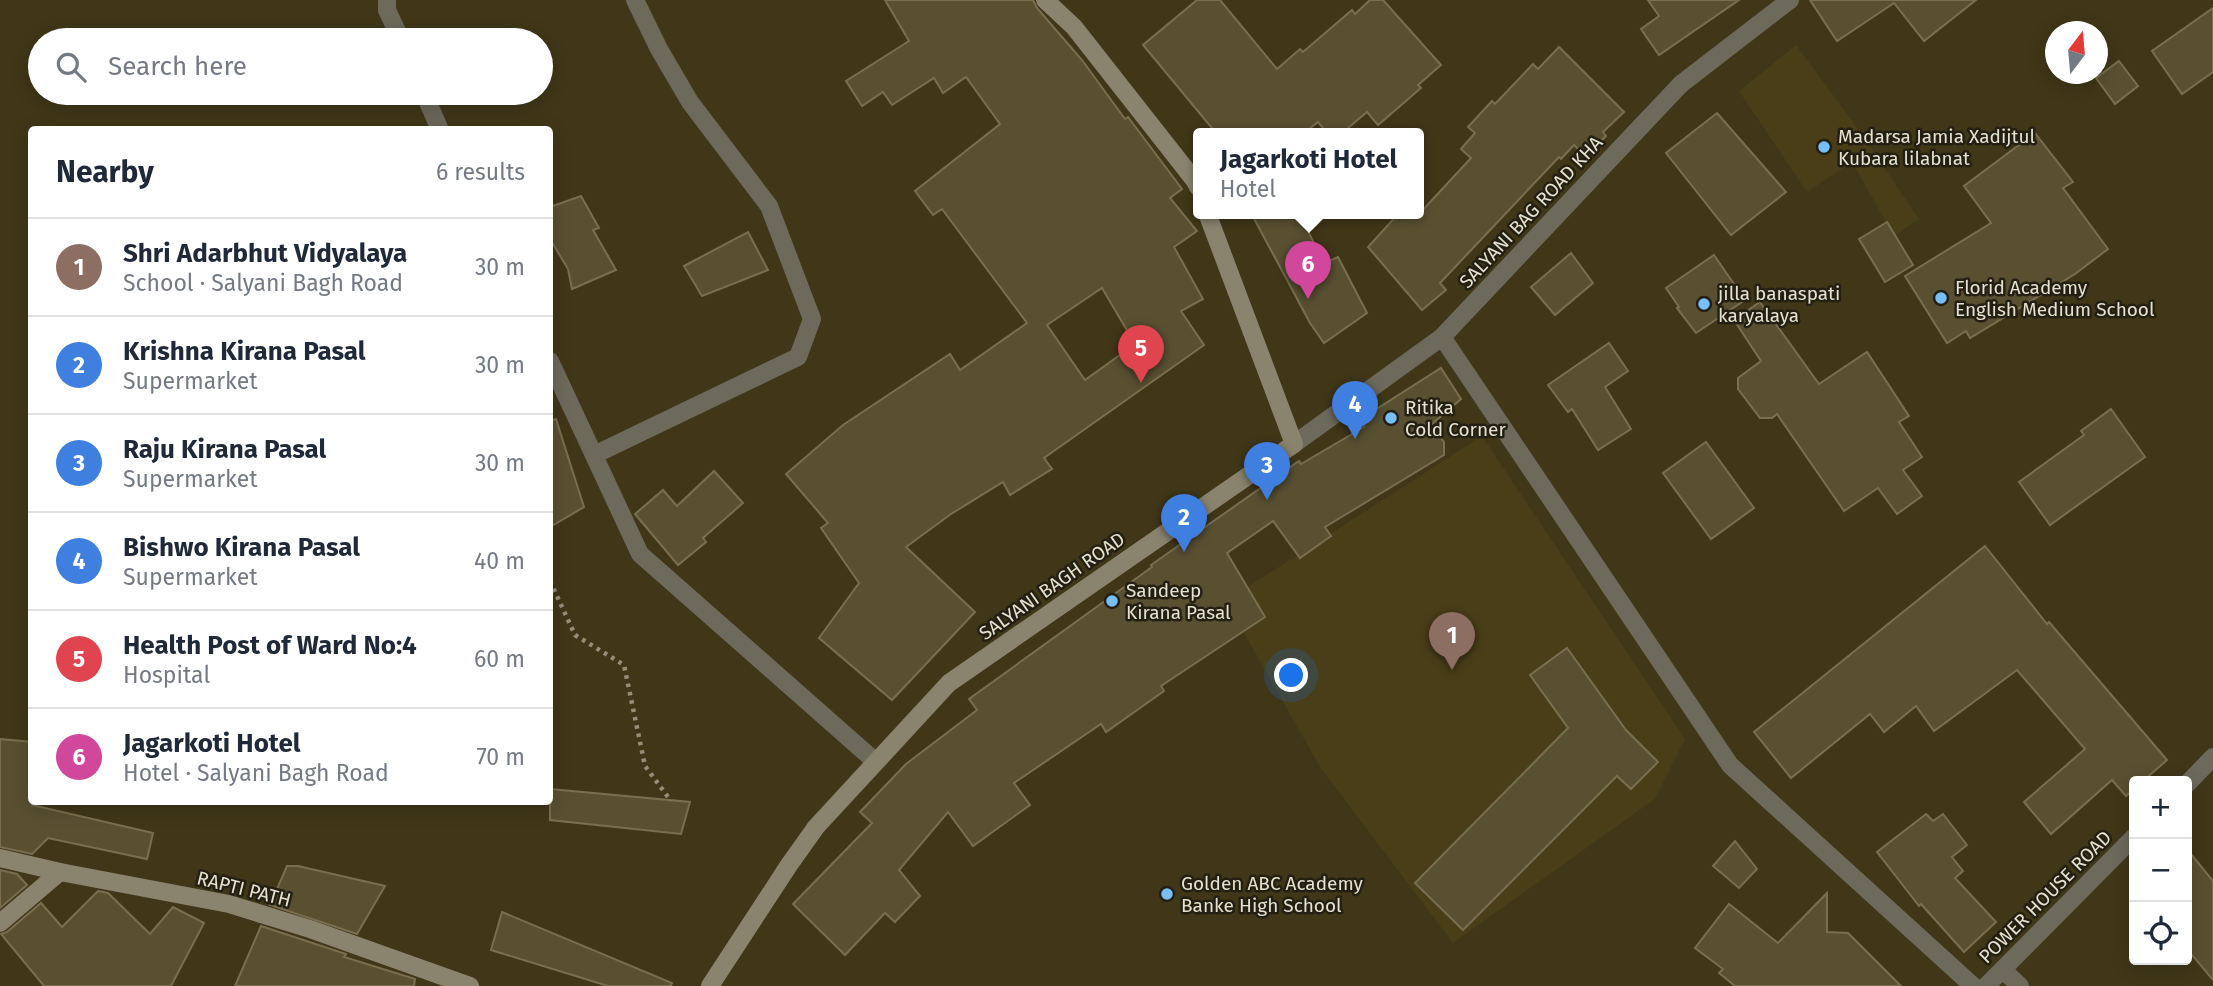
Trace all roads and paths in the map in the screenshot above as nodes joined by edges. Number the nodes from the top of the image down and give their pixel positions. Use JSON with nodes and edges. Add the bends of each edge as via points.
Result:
{"nodes":[{"id":1,"x":1045,"y":0,"type":"edge"},
{"id":2,"x":1790,"y":0,"type":"edge"},
{"id":3,"x":635,"y":1,"type":"edge"},
{"id":4,"x":387,"y":5,"type":"edge"},
{"id":5,"x":396,"y":28,"type":"edge"},
{"id":6,"x":429,"y":105,"type":"edge"},
{"id":7,"x":438,"y":126,"type":"edge"},
{"id":8,"x":1193,"y":178,"type":"edge"},
{"id":9,"x":1210,"y":219,"type":"edge"},
{"id":10,"x":1442,"y":337,"type":"junction"},
{"id":11,"x":553,"y":367,"type":"edge"},
{"id":12,"x":1294,"y":444,"type":"junction"},
{"id":13,"x":594,"y":455,"type":"junction"},
{"id":14,"x":553,"y":587,"type":"edge"},
{"id":15,"x":2213,"y":757,"type":"edge"},
{"id":16,"x":876,"y":762,"type":"junction"},
{"id":17,"x":2192,"y":779,"type":"edge"},
{"id":18,"x":671,"y":801,"type":"dead end"},
{"id":19,"x":2132,"y":839,"type":"edge"},
{"id":20,"x":0,"y":858,"type":"edge"},
{"id":21,"x":60,"y":872,"type":"junction"},
{"id":22,"x":0,"y":923,"type":"edge"},
{"id":23,"x":2003,"y":970,"type":"junction"},
{"id":24,"x":470,"y":986,"type":"edge"},
{"id":25,"x":710,"y":986,"type":"edge"},
{"id":26,"x":1973,"y":986,"type":"edge"},
{"id":27,"x":1986,"y":986,"type":"edge"},
{"id":28,"x":2020,"y":986,"type":"edge"}],
"edges":[{"from":1,"to":8,"type":"street","via":[[1074,27]]},
{"from":2,"to":10,"type":"street","name":"SALYANI BAG ROAD KHA","via":[[1681,84]]},
{"from":3,"to":13,"type":"street","via":[[690,102],[769,206],[812,319],[798,357]]},
{"from":4,"to":5,"type":"street"},
{"from":6,"to":7,"type":"street"},
{"from":9,"to":12,"type":"street"},
{"from":10,"to":12,"type":"street","name":"SALYANI BAG ROAD KHA"},
{"from":10,"to":26,"type":"street","via":[[1730,765]]},
{"from":11,"to":13,"type":"street"},
{"from":12,"to":16,"type":"street","name":"SALYANI BAGH ROAD","via":[[949,683]]},
{"from":13,"to":16,"type":"street","via":[[640,554]]},
{"from":14,"to":18,"type":"path","via":[[575,635],[624,665],[645,766]]},
{"from":15,"to":17,"type":"street"},
{"from":16,"to":25,"type":"street","name":"SALYANI BAGH ROAD","via":[[816,827]]},
{"from":19,"to":23,"type":"street","name":"POWER HOUSE ROAD"},
{"from":20,"to":21,"type":"street","name":"RAPTI PATH"},
{"from":21,"to":22,"type":"street"},
{"from":21,"to":24,"type":"street","name":"RAPTI PATH","via":[[229,904]]},
{"from":23,"to":27,"type":"street","name":"POWER HOUSE ROAD"},
{"from":23,"to":28,"type":"street"}]}
